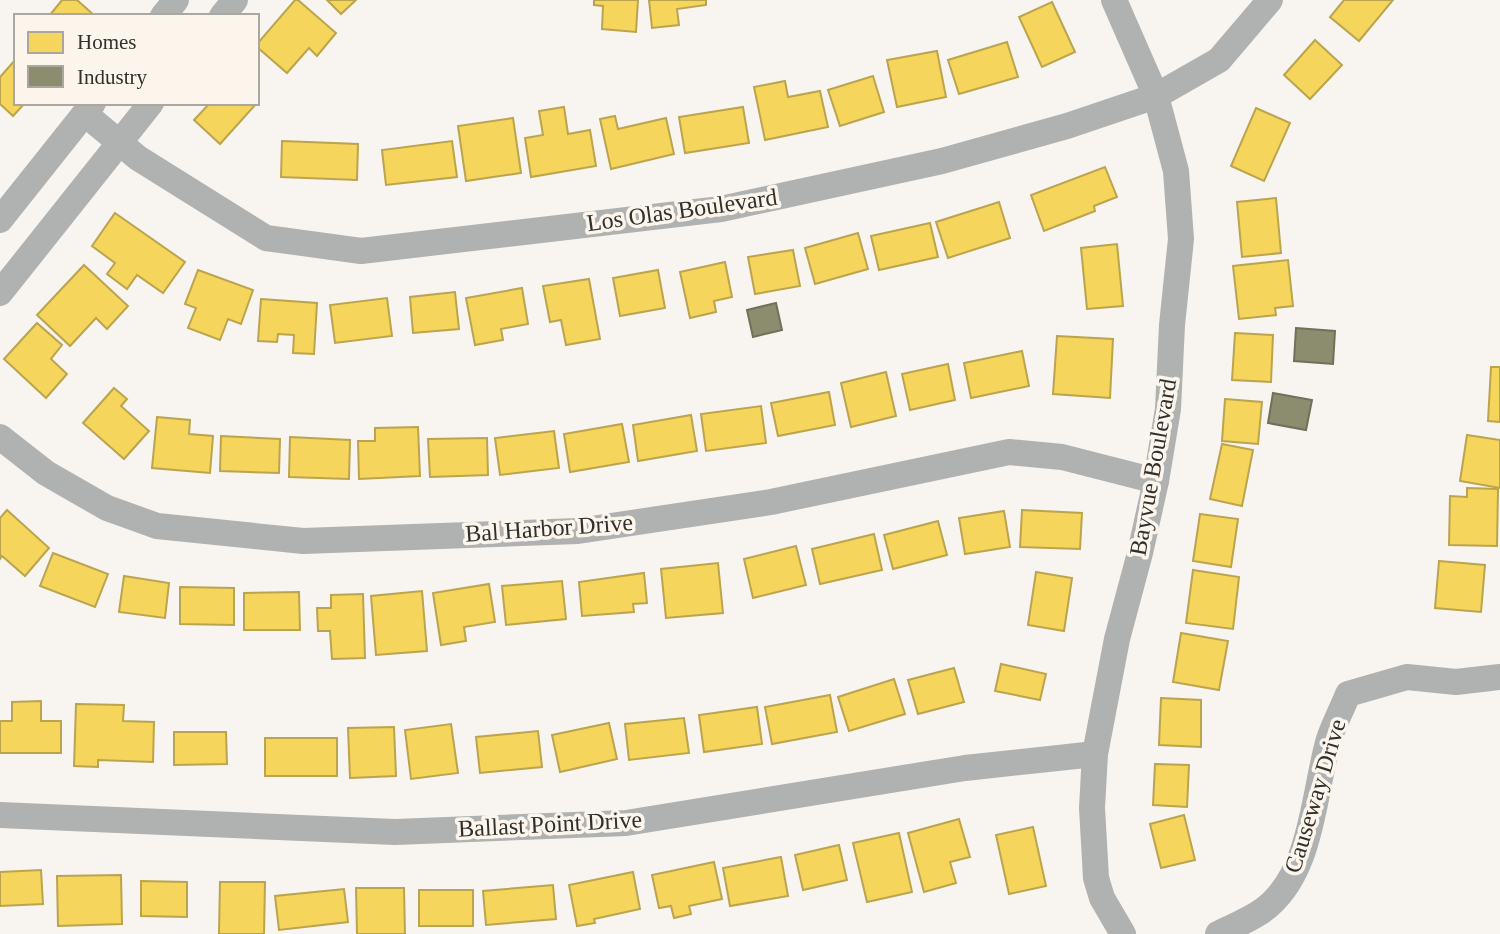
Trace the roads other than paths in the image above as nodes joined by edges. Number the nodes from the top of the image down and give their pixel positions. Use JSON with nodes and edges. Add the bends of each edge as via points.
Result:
{"nodes":[{"id":1,"x":176,"y":0,"type":"edge"},
{"id":2,"x":235,"y":0,"type":"edge"},
{"id":3,"x":1114,"y":0,"type":"edge"},
{"id":4,"x":1270,"y":0,"type":"edge"},
{"id":5,"x":165,"y":14,"type":"edge"},
{"id":6,"x":224,"y":14,"type":"edge"},
{"id":7,"x":1156,"y":96,"type":"junction"},
{"id":8,"x":149,"y":105,"type":"edge"},
{"id":9,"x":89,"y":109,"type":"edge"},
{"id":10,"x":120,"y":144,"type":"junction"},
{"id":11,"x":0,"y":220,"type":"edge"},
{"id":12,"x":0,"y":293,"type":"edge"},
{"id":13,"x":0,"y":437,"type":"edge"},
{"id":14,"x":1156,"y":481,"type":"junction"},
{"id":15,"x":1500,"y":677,"type":"edge"},
{"id":16,"x":1095,"y":754,"type":"junction"},
{"id":17,"x":0,"y":815,"type":"edge"},
{"id":18,"x":1123,"y":934,"type":"edge"},
{"id":19,"x":1219,"y":934,"type":"edge"}],
"edges":[{"from":1,"to":5,"type":"street"},
{"from":2,"to":6,"type":"street"},
{"from":3,"to":7,"type":"street","name":"Bayvue Boulevard"},
{"from":4,"to":7,"type":"street","name":"Los Olas Boulevard","via":[[1219,60]]},
{"from":7,"to":10,"type":"street","name":"Los Olas Boulevard","via":[[942,161],[721,209],[361,251],[266,238]]},
{"from":7,"to":14,"type":"street","name":"Bayvue Boulevard","via":[[1176,171],[1181,239],[1168,409]]},
{"from":8,"to":10,"type":"street"},
{"from":9,"to":10,"type":"street","name":"Los Olas Boulevard"},
{"from":9,"to":11,"type":"street"},
{"from":10,"to":12,"type":"street"},
{"from":13,"to":14,"type":"street","name":"Bal Harbor Drive","via":[[46,473],[107,508],[157,526],[303,541],[578,531],[771,502],[1009,452],[1062,457]]},
{"from":14,"to":16,"type":"street","name":"Bayvue Boulevard","via":[[1116,639]]},
{"from":15,"to":19,"type":"street","name":"Causeway Drive","via":[[1456,682],[1406,677],[1348,694],[1330,737],[1295,873],[1262,911]]},
{"from":16,"to":17,"type":"street","name":"Ballast Point Drive","via":[[965,768],[626,823],[395,832]]},
{"from":16,"to":18,"type":"street","name":"Bayvue Boulevard","via":[[1096,878]]}]}
